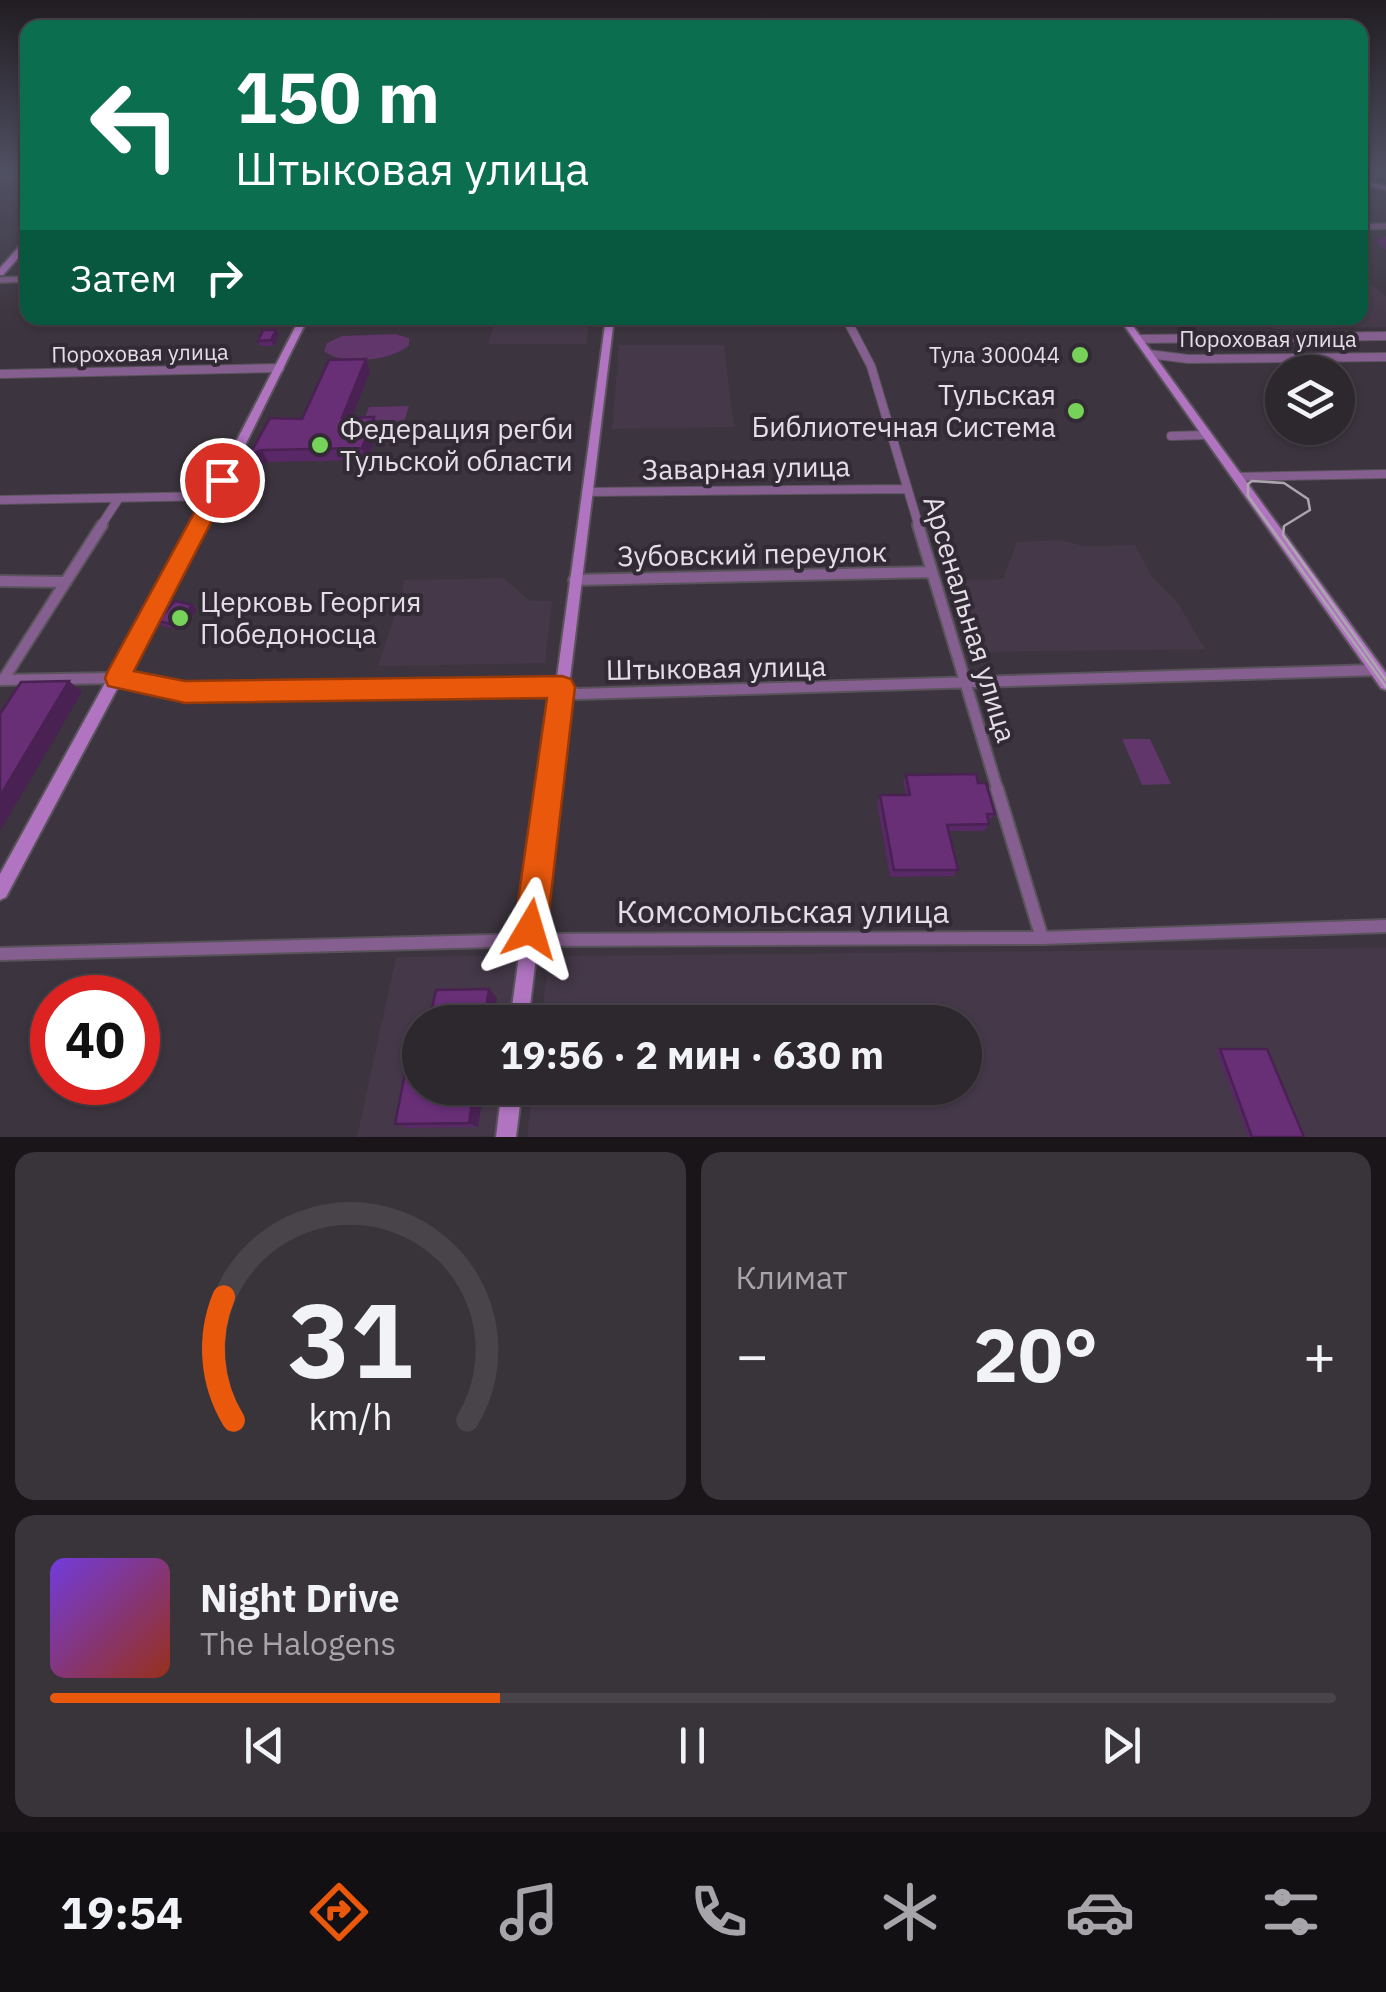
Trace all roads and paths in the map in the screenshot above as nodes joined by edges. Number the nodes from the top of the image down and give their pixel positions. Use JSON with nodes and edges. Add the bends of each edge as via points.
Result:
{"nodes":[{"id":1,"x":20,"y":252,"type":"edge"},
{"id":2,"x":0,"y":276,"type":"edge"},
{"id":3,"x":301,"y":325,"type":"edge"},
{"id":4,"x":609,"y":325,"type":"edge"},
{"id":5,"x":849,"y":325,"type":"edge"},
{"id":6,"x":1128,"y":325,"type":"edge"},
{"id":7,"x":1386,"y":336,"type":"edge"},
{"id":8,"x":1138,"y":339,"type":"junction"},
{"id":9,"x":1149,"y":354,"type":"junction"},
{"id":10,"x":1386,"y":357,"type":"edge"},
{"id":11,"x":280,"y":368,"type":"junction"},
{"id":12,"x":0,"y":374,"type":"edge"},
{"id":13,"x":1171,"y":436,"type":"dead end"},
{"id":14,"x":1208,"y":436,"type":"junction"},
{"id":15,"x":1386,"y":474,"type":"edge"},
{"id":16,"x":1237,"y":477,"type":"junction"},
{"id":17,"x":905,"y":489,"type":"junction"},
{"id":18,"x":586,"y":492,"type":"junction"},
{"id":19,"x":214,"y":496,"type":"junction"},
{"id":20,"x":119,"y":498,"type":"junction"},
{"id":21,"x":0,"y":500,"type":"edge"},
{"id":22,"x":930,"y":572,"type":"junction"},
{"id":23,"x":574,"y":580,"type":"junction"},
{"id":24,"x":0,"y":581,"type":"edge"},
{"id":25,"x":66,"y":582,"type":"junction"},
{"id":26,"x":1376,"y":670,"type":"junction"},
{"id":27,"x":118,"y":678,"type":"junction"},
{"id":28,"x":2,"y":680,"type":"edge"},
{"id":29,"x":968,"y":684,"type":"junction"},
{"id":30,"x":1386,"y":684,"type":"edge"},
{"id":31,"x":562,"y":687,"type":"junction"},
{"id":32,"x":0,"y":891,"type":"edge"},
{"id":33,"x":1386,"y":926,"type":"edge"},
{"id":34,"x":1042,"y":938,"type":"junction"},
{"id":35,"x":529,"y":940,"type":"junction"},
{"id":36,"x":0,"y":954,"type":"edge"},
{"id":37,"x":522,"y":1005,"type":"edge"},
{"id":38,"x":510,"y":1105,"type":"edge"},
{"id":39,"x":506,"y":1137,"type":"edge"}],
"edges":[{"from":1,"to":2,"type":"main road"},
{"from":3,"to":11,"type":"main road"},
{"from":4,"to":18,"type":"main road"},
{"from":5,"to":17,"type":"street","name":"Арсенальная улица","via":[[871,366]]},
{"from":6,"to":8,"type":"main road"},
{"from":7,"to":8,"type":"street","name":"Пороховая улица"},
{"from":8,"to":9,"type":"main road"},
{"from":9,"to":10,"type":"street","name":"Пороховая улица"},
{"from":9,"to":14,"type":"main road"},
{"from":11,"to":12,"type":"street","name":"Пороховая улица"},
{"from":11,"to":19,"type":"main road"},
{"from":13,"to":14,"type":"street"},
{"from":14,"to":16,"type":"main road"},
{"from":15,"to":16,"type":"street"},
{"from":16,"to":26,"type":"main road"},
{"from":17,"to":18,"type":"street","name":"Заварная улица"},
{"from":17,"to":22,"type":"street","name":"Арсенальная улица"},
{"from":18,"to":23,"type":"main road"},
{"from":19,"to":20,"type":"street"},
{"from":19,"to":27,"type":"main road"},
{"from":20,"to":21,"type":"street"},
{"from":20,"to":25,"type":"street"},
{"from":22,"to":23,"type":"street","name":"Зубовский переулок"},
{"from":22,"to":29,"type":"street","name":"Арсенальная улица"},
{"from":23,"to":31,"type":"main road"},
{"from":24,"to":25,"type":"street"},
{"from":25,"to":28,"type":"street"},
{"from":26,"to":29,"type":"street","name":"Штыковая улица"},
{"from":26,"to":30,"type":"main road"},
{"from":27,"to":28,"type":"street","name":"Штыковая улица"},
{"from":27,"to":31,"type":"street","name":"Штыковая улица","via":[[185,692]]},
{"from":27,"to":32,"type":"main road"},
{"from":29,"to":31,"type":"street","name":"Штыковая улица","via":[[577,694]]},
{"from":29,"to":34,"type":"street","name":"Арсенальная улица"},
{"from":31,"to":35,"type":"main road"},
{"from":33,"to":34,"type":"street","name":"Комсомольская улица"},
{"from":34,"to":35,"type":"street","name":"Комсомольская улица"},
{"from":35,"to":36,"type":"street","name":"Комсомольская улица"},
{"from":35,"to":37,"type":"main road"},
{"from":38,"to":39,"type":"main road"}]}
